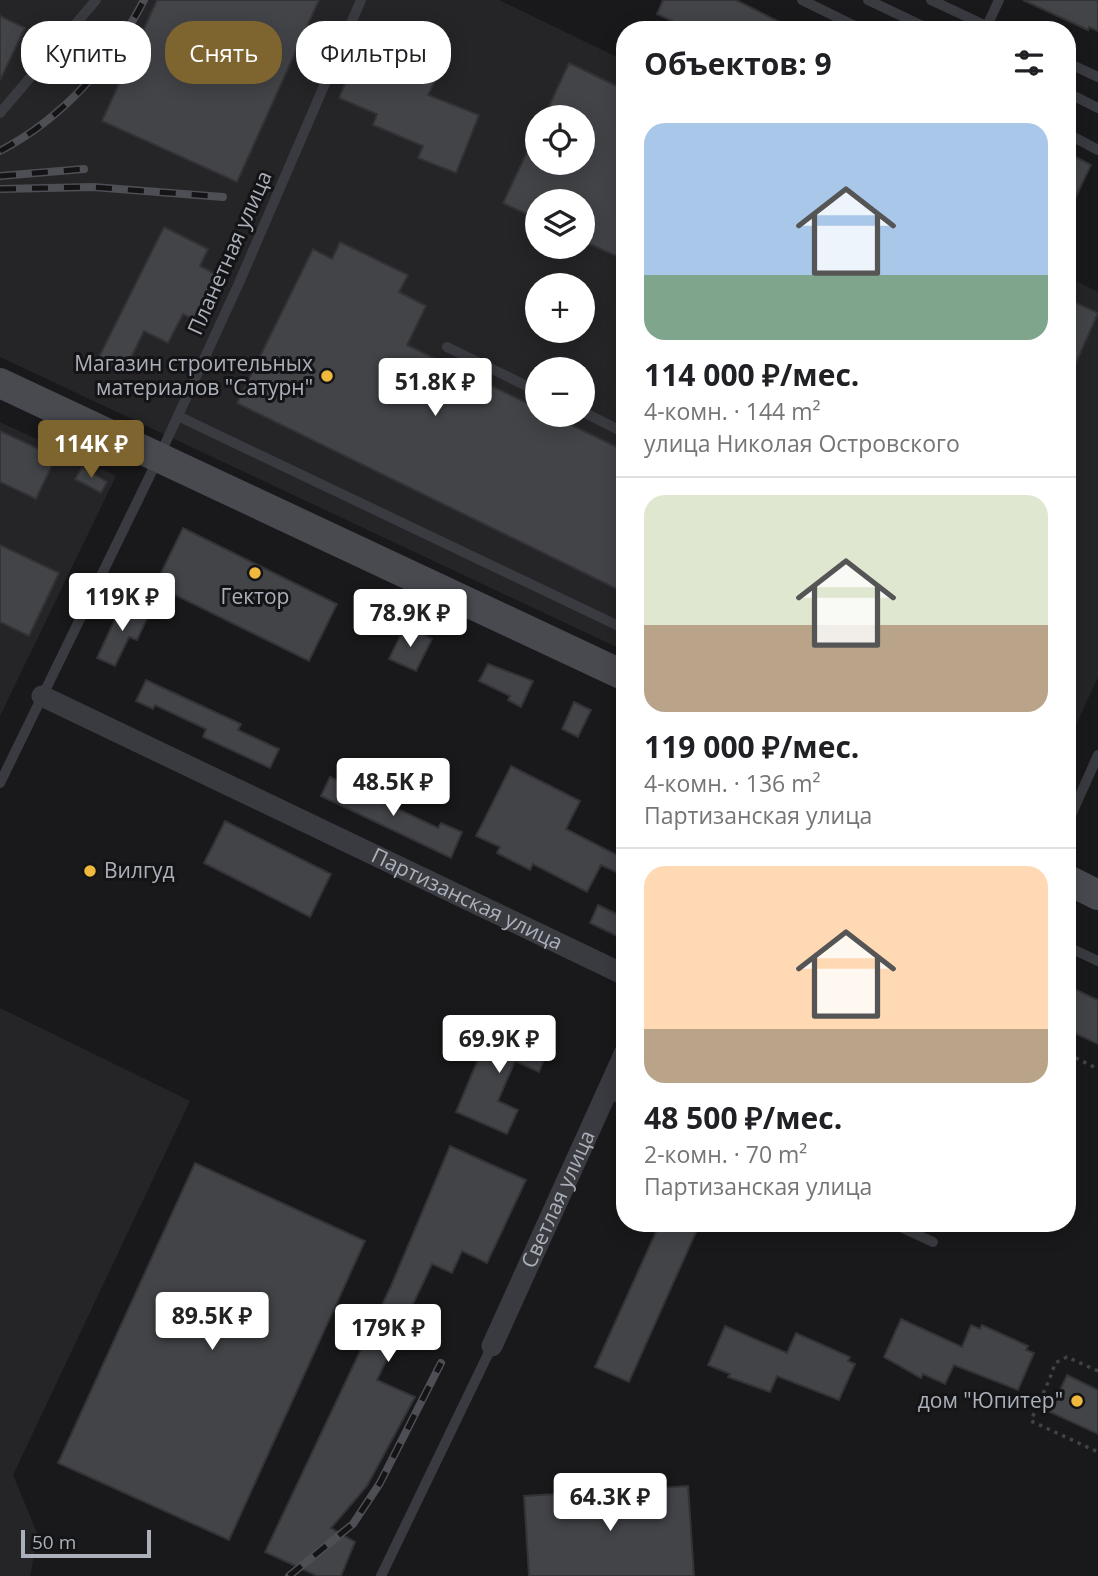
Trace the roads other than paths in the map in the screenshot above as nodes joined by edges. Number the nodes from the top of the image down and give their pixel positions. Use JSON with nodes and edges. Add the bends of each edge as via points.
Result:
{"nodes":[{"id":1,"x":96,"y":0,"type":"edge"},
{"id":2,"x":361,"y":0,"type":"edge"},
{"id":3,"x":802,"y":0,"type":"edge"},
{"id":4,"x":868,"y":0,"type":"edge"},
{"id":5,"x":931,"y":0,"type":"edge"},
{"id":6,"x":999,"y":0,"type":"edge"},
{"id":7,"x":845,"y":21,"type":"edge"},
{"id":8,"x":912,"y":21,"type":"edge"},
{"id":9,"x":974,"y":21,"type":"edge"},
{"id":10,"x":992,"y":21,"type":"edge"},
{"id":11,"x":1076,"y":67,"type":"edge"},
{"id":12,"x":1098,"y":77,"type":"edge"},
{"id":13,"x":1076,"y":97,"type":"edge"},
{"id":14,"x":1098,"y":108,"type":"edge"},
{"id":15,"x":0,"y":113,"type":"edge"},
{"id":16,"x":1076,"y":138,"type":"edge"},
{"id":17,"x":1098,"y":150,"type":"edge"},
{"id":18,"x":447,"y":347,"type":"dead end"},
{"id":19,"x":0,"y":383,"type":"edge"},
{"id":20,"x":525,"y":385,"type":"edge"},
{"id":21,"x":178,"y":416,"type":"junction"},
{"id":22,"x":595,"y":418,"type":"edge"},
{"id":23,"x":616,"y":428,"type":"edge"},
{"id":24,"x":159,"y":457,"type":"junction"},
{"id":25,"x":616,"y":625,"type":"edge"},
{"id":26,"x":616,"y":672,"type":"edge"},
{"id":27,"x":42,"y":696,"type":"junction"},
{"id":28,"x":1098,"y":755,"type":"edge"},
{"id":29,"x":0,"y":783,"type":"edge"},
{"id":30,"x":1076,"y":804,"type":"edge"},
{"id":31,"x":1076,"y":884,"type":"edge"},
{"id":32,"x":1098,"y":895,"type":"edge"},
{"id":33,"x":1076,"y":951,"type":"edge"},
{"id":34,"x":1098,"y":961,"type":"edge"},
{"id":35,"x":616,"y":971,"type":"edge"},
{"id":36,"x":616,"y":1097,"type":"edge"},
{"id":37,"x":911,"y":1232,"type":"edge"},
{"id":38,"x":933,"y":1242,"type":"dead end"},
{"id":39,"x":492,"y":1346,"type":"joint"},
{"id":40,"x":380,"y":1576,"type":"edge"}],
"edges":[{"from":1,"to":15,"type":"lane"},
{"from":2,"to":21,"type":"lane","name":"Планетная улица"},
{"from":3,"to":7,"type":"lane"},
{"from":4,"to":8,"type":"lane"},
{"from":5,"to":9,"type":"lane"},
{"from":6,"to":10,"type":"lane"},
{"from":11,"to":12,"type":"lane"},
{"from":13,"to":14,"type":"lane"},
{"from":16,"to":17,"type":"lane"},
{"from":18,"to":20,"type":"lane"},
{"from":19,"to":24,"type":"street"},
{"from":21,"to":24,"type":"lane","name":"Планетная улица"},
{"from":21,"to":25,"type":"lane"},
{"from":22,"to":23,"type":"lane"},
{"from":24,"to":26,"type":"street"},
{"from":24,"to":27,"type":"lane","name":"Планетная улица"},
{"from":27,"to":29,"type":"lane","name":"Планетная улица"},
{"from":27,"to":35,"type":"street","name":"Партизанская улица"},
{"from":28,"to":30,"type":"lane"},
{"from":31,"to":32,"type":"street"},
{"from":33,"to":34,"type":"lane"},
{"from":36,"to":39,"type":"street","name":"Светлая улица"},
{"from":37,"to":38,"type":"lane"},
{"from":39,"to":40,"type":"lane"}]}
